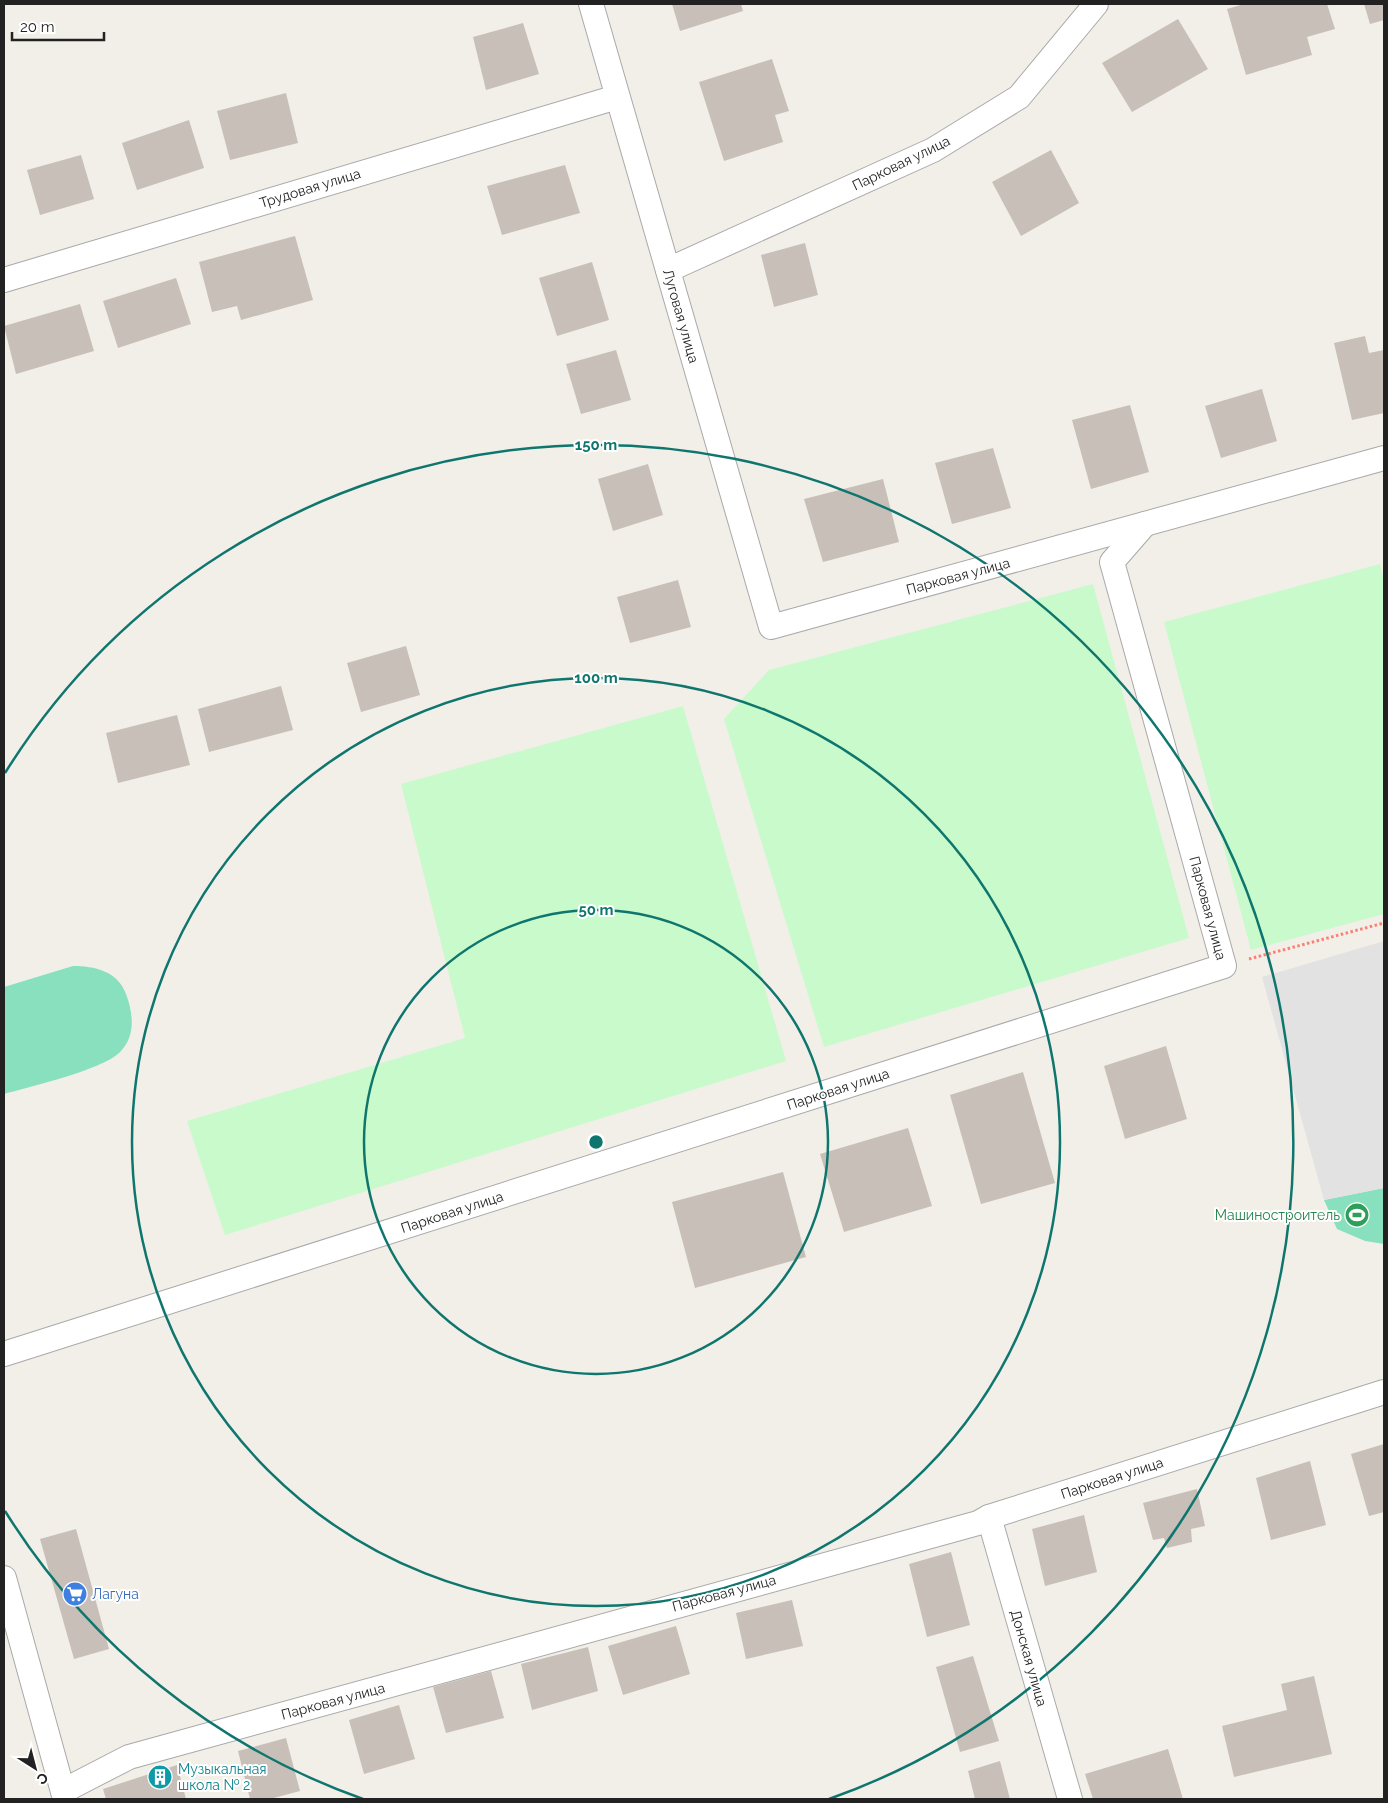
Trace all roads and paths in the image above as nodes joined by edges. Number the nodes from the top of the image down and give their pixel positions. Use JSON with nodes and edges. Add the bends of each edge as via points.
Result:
{"nodes":[{"id":1,"x":591,"y":4,"type":"edge"},
{"id":2,"x":1096,"y":4,"type":"edge"},
{"id":3,"x":617,"y":97,"type":"junction"},
{"id":4,"x":668,"y":270,"type":"junction"},
{"id":5,"x":4,"y":280,"type":"edge"},
{"id":6,"x":1384,"y":458,"type":"edge"},
{"id":7,"x":1145,"y":524,"type":"junction"},
{"id":8,"x":771,"y":627,"type":"joint"},
{"id":9,"x":1384,"y":923,"type":"edge"},
{"id":10,"x":1224,"y":966,"type":"junction"},
{"id":11,"x":4,"y":1354,"type":"edge"},
{"id":12,"x":1384,"y":1392,"type":"edge"},
{"id":13,"x":989,"y":1517,"type":"junction"},
{"id":14,"x":4,"y":1578,"type":"edge"},
{"id":15,"x":64,"y":1795,"type":"edge"},
{"id":16,"x":1070,"y":1799,"type":"edge"}],
"edges":[{"from":1,"to":3,"type":"street","name":"Луговая улица"},
{"from":2,"to":4,"type":"street","name":"Парковая улица","via":[[1019,97],[933,150]]},
{"from":3,"to":4,"type":"street","name":"Луговая улица"},
{"from":3,"to":5,"type":"street","name":"Трудовая улица"},
{"from":4,"to":8,"type":"street","name":"Луговая улица"},
{"from":6,"to":7,"type":"street","name":"Парковая улица"},
{"from":7,"to":8,"type":"street","name":"Парковая улица"},
{"from":7,"to":10,"type":"street","name":"Парковая улица","via":[[1112,562]]},
{"from":9,"to":10,"type":"path"},
{"from":10,"to":11,"type":"street","name":"Парковая улица"},
{"from":12,"to":13,"type":"street","name":"Парковая улица"},
{"from":13,"to":15,"type":"street","name":"Парковая улица","via":[[978,1523],[129,1757]]},
{"from":13,"to":16,"type":"street","name":"Донская улица"},
{"from":14,"to":15,"type":"street"}]}
